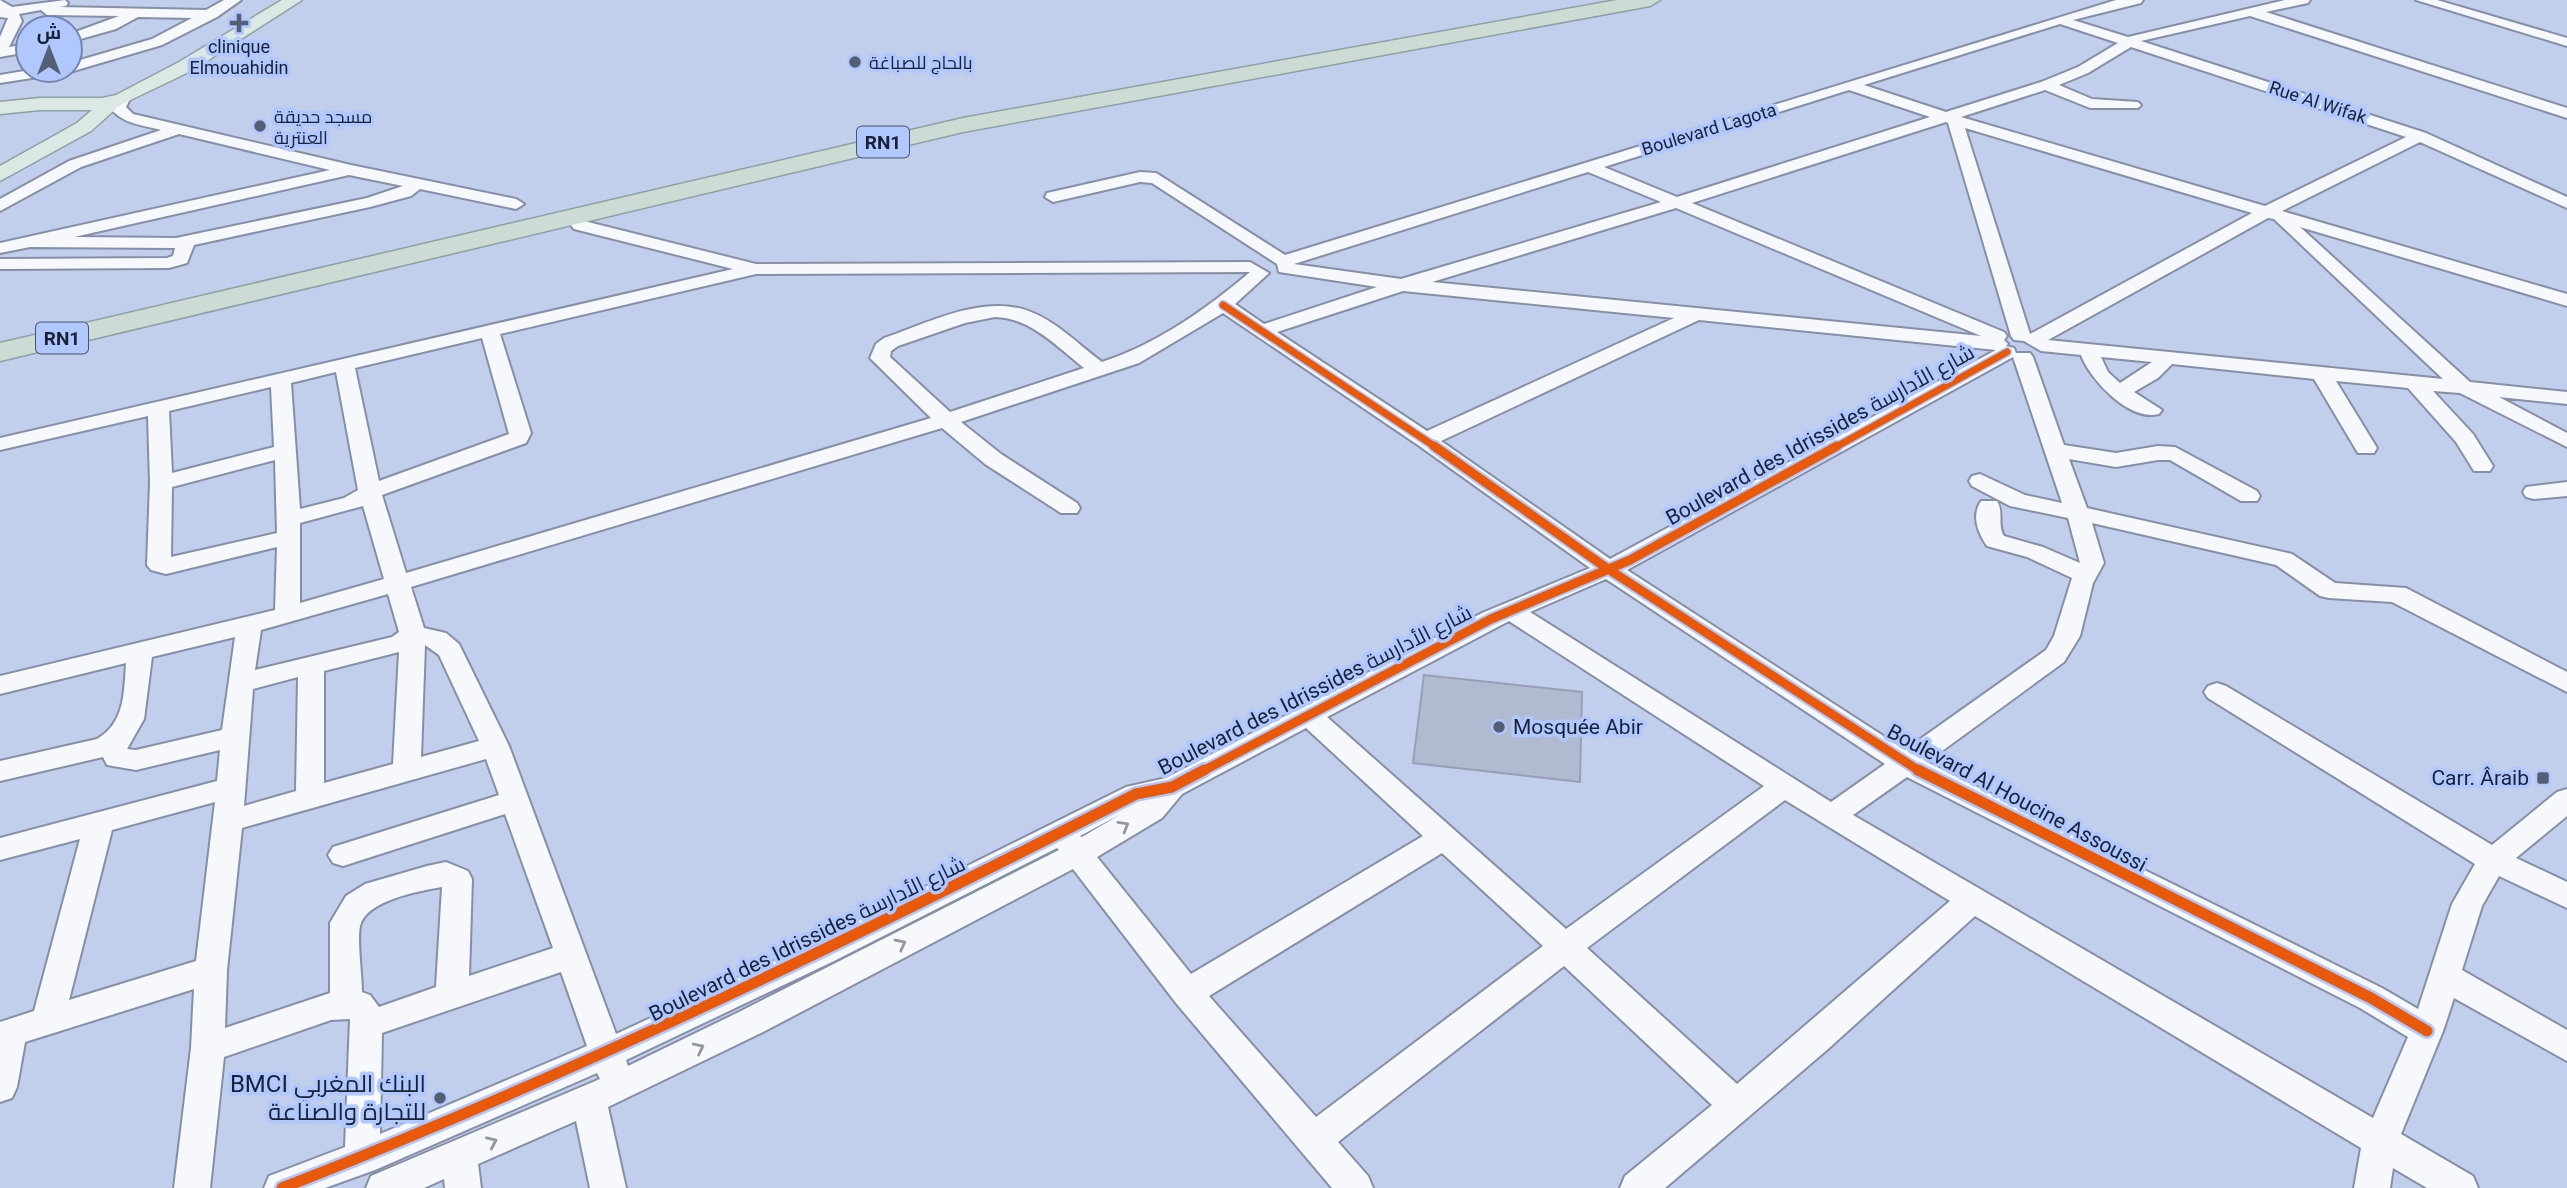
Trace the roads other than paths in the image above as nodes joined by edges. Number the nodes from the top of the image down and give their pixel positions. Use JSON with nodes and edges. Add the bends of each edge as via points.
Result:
{"nodes":[{"id":1,"x":76,"y":0,"type":"edge"},
{"id":2,"x":157,"y":0,"type":"edge"},
{"id":3,"x":234,"y":0,"type":"edge"},
{"id":4,"x":294,"y":0,"type":"edge"},
{"id":5,"x":1605,"y":0,"type":"edge"},
{"id":6,"x":1650,"y":0,"type":"edge"},
{"id":7,"x":2136,"y":0,"type":"edge"},
{"id":8,"x":2303,"y":0,"type":"edge"},
{"id":9,"x":2423,"y":0,"type":"edge"},
{"id":10,"x":41,"y":6,"type":"edge"},
{"id":11,"x":3,"y":10,"type":"edge"},
{"id":12,"x":137,"y":12,"type":"junction"},
{"id":13,"x":2254,"y":12,"type":"junction"},
{"id":14,"x":212,"y":14,"type":"junction"},
{"id":15,"x":2061,"y":20,"type":"junction"},
{"id":16,"x":2460,"y":24,"type":"dead end"},
{"id":17,"x":84,"y":34,"type":"edge"},
{"id":18,"x":2551,"y":37,"type":"junction"},
{"id":19,"x":2129,"y":41,"type":"junction"},
{"id":20,"x":2567,"y":42,"type":"edge"},
{"id":21,"x":217,"y":45,"type":"junction"},
{"id":22,"x":0,"y":52,"type":"edge"},
{"id":23,"x":84,"y":64,"type":"edge"},
{"id":24,"x":1849,"y":85,"type":"junction"},
{"id":25,"x":2046,"y":85,"type":"junction"},
{"id":26,"x":85,"y":99,"type":"junction"},
{"id":27,"x":121,"y":100,"type":"junction"},
{"id":28,"x":2133,"y":105,"type":"dead end"},
{"id":29,"x":0,"y":107,"type":"edge"},
{"id":30,"x":2567,"y":113,"type":"edge"},
{"id":31,"x":1950,"y":118,"type":"junction"},
{"id":32,"x":178,"y":129,"type":"junction"},
{"id":33,"x":2420,"y":136,"type":"junction"},
{"id":34,"x":49,"y":138,"type":"junction"},
{"id":35,"x":1589,"y":166,"type":"junction"},
{"id":36,"x":0,"y":167,"type":"edge"},
{"id":37,"x":351,"y":170,"type":"junction"},
{"id":38,"x":0,"y":175,"type":"edge"},
{"id":39,"x":415,"y":185,"type":"junction"},
{"id":40,"x":1052,"y":197,"type":"dead end"},
{"id":41,"x":1673,"y":203,"type":"junction"},
{"id":42,"x":2567,"y":203,"type":"edge"},
{"id":43,"x":516,"y":204,"type":"dead end"},
{"id":44,"x":0,"y":206,"type":"edge"},
{"id":45,"x":2271,"y":213,"type":"junction"},
{"id":46,"x":580,"y":225,"type":"dead end"},
{"id":47,"x":32,"y":242,"type":"junction"},
{"id":48,"x":186,"y":242,"type":"junction"},
{"id":49,"x":0,"y":248,"type":"edge"},
{"id":50,"x":1283,"y":263,"type":"junction"},
{"id":51,"x":0,"y":264,"type":"edge"},
{"id":52,"x":756,"y":270,"type":"junction"},
{"id":53,"x":1255,"y":270,"type":"junction"},
{"id":54,"x":1402,"y":285,"type":"junction"},
{"id":55,"x":2567,"y":300,"type":"edge"},
{"id":56,"x":1223,"y":305,"type":"junction"},
{"id":57,"x":1698,"y":314,"type":"junction"},
{"id":58,"x":117,"y":317,"type":"junction"},
{"id":59,"x":489,"y":330,"type":"junction"},
{"id":60,"x":1264,"y":330,"type":"junction"},
{"id":61,"x":0,"y":331,"type":"edge"},
{"id":62,"x":0,"y":336,"type":"edge"},
{"id":63,"x":2018,"y":345,"type":"junction"},
{"id":64,"x":2088,"y":350,"type":"junction"},
{"id":65,"x":0,"y":352,"type":"edge"},
{"id":66,"x":2166,"y":358,"type":"junction"},
{"id":67,"x":344,"y":364,"type":"junction"},
{"id":68,"x":0,"y":365,"type":"edge"},
{"id":69,"x":1099,"y":370,"type":"junction"},
{"id":70,"x":2321,"y":373,"type":"junction"},
{"id":71,"x":281,"y":379,"type":"junction"},
{"id":72,"x":2414,"y":382,"type":"junction"},
{"id":73,"x":2463,"y":387,"type":"junction"},
{"id":74,"x":2124,"y":394,"type":"junction"},
{"id":75,"x":2567,"y":398,"type":"edge"},
{"id":76,"x":158,"y":406,"type":"junction"},
{"id":77,"x":2152,"y":410,"type":"dead end"},
{"id":78,"x":946,"y":420,"type":"junction"},
{"id":79,"x":1426,"y":440,"type":"junction"},
{"id":80,"x":2567,"y":440,"type":"edge"},
{"id":81,"x":0,"y":444,"type":"edge"},
{"id":82,"x":2366,"y":448,"type":"dead end"},
{"id":83,"x":2056,"y":450,"type":"junction"},
{"id":84,"x":284,"y":451,"type":"junction"},
{"id":85,"x":2482,"y":466,"type":"dead end"},
{"id":86,"x":1980,"y":481,"type":"dead end"},
{"id":87,"x":161,"y":483,"type":"junction"},
{"id":88,"x":2567,"y":489,"type":"edge"},
{"id":89,"x":370,"y":492,"type":"junction"},
{"id":90,"x":2534,"y":492,"type":"dead end"},
{"id":91,"x":2249,"y":496,"type":"dead end"},
{"id":92,"x":1989,"y":506,"type":"dead end"},
{"id":93,"x":1069,"y":508,"type":"dead end"},
{"id":94,"x":2077,"y":511,"type":"junction"},
{"id":95,"x":289,"y":528,"type":"junction"},
{"id":96,"x":1608,"y":569,"type":"junction"},
{"id":97,"x":2085,"y":575,"type":"junction"},
{"id":98,"x":398,"y":583,"type":"junction"},
{"id":99,"x":1511,"y":611,"type":"junction"},
{"id":100,"x":287,"y":613,"type":"junction"},
{"id":101,"x":249,"y":625,"type":"junction"},
{"id":102,"x":413,"y":635,"type":"junction"},
{"id":103,"x":140,"y":650,"type":"junction"},
{"id":104,"x":310,"y":666,"type":"junction"},
{"id":105,"x":240,"y":683,"type":"junction"},
{"id":106,"x":2567,"y":683,"type":"edge"},
{"id":107,"x":0,"y":685,"type":"edge"},
{"id":108,"x":2217,"y":692,"type":"dead end"},
{"id":109,"x":1307,"y":714,"type":"junction"},
{"id":110,"x":235,"y":737,"type":"junction"},
{"id":111,"x":114,"y":744,"type":"junction"},
{"id":112,"x":495,"y":746,"type":"junction"},
{"id":113,"x":1906,"y":764,"type":"junction"},
{"id":114,"x":407,"y":770,"type":"junction"},
{"id":115,"x":0,"y":771,"type":"edge"},
{"id":116,"x":1783,"y":787,"type":"junction"},
{"id":117,"x":230,"y":788,"type":"junction"},
{"id":118,"x":310,"y":798,"type":"junction"},
{"id":119,"x":2567,"y":800,"type":"edge"},
{"id":120,"x":513,"y":801,"type":"junction"},
{"id":121,"x":1831,"y":817,"type":"junction"},
{"id":122,"x":228,"y":821,"type":"junction"},
{"id":123,"x":99,"y":823,"type":"junction"},
{"id":124,"x":1443,"y":839,"type":"junction"},
{"id":125,"x":1070,"y":843,"type":"junction"},
{"id":126,"x":0,"y":849,"type":"edge"},
{"id":127,"x":343,"y":855,"type":"dead end"},
{"id":128,"x":2493,"y":860,"type":"junction"},
{"id":129,"x":2567,"y":896,"type":"edge"},
{"id":130,"x":1972,"y":900,"type":"junction"},
{"id":131,"x":1565,"y":947,"type":"junction"},
{"id":132,"x":571,"y":955,"type":"junction"},
{"id":133,"x":211,"y":970,"type":"junction"},
{"id":134,"x":2444,"y":976,"type":"junction"},
{"id":135,"x":1186,"y":993,"type":"junction"},
{"id":136,"x":452,"y":996,"type":"junction"},
{"id":137,"x":356,"y":1014,"type":"junction"},
{"id":138,"x":48,"y":1021,"type":"junction"},
{"id":139,"x":2427,"y":1031,"type":"junction"},
{"id":140,"x":5,"y":1034,"type":"edge"},
{"id":141,"x":2567,"y":1047,"type":"edge"},
{"id":142,"x":208,"y":1048,"type":"junction"},
{"id":143,"x":609,"y":1055,"type":"junction"},
{"id":144,"x":0,"y":1087,"type":"edge"},
{"id":145,"x":603,"y":1093,"type":"junction"},
{"id":146,"x":1737,"y":1106,"type":"junction"},
{"id":147,"x":1315,"y":1139,"type":"junction"},
{"id":148,"x":2380,"y":1142,"type":"junction"},
{"id":149,"x":362,"y":1158,"type":"junction"},
{"id":150,"x":462,"y":1172,"type":"edge"},
{"id":151,"x":316,"y":1182,"type":"edge"},
{"id":152,"x":192,"y":1188,"type":"edge"},
{"id":153,"x":282,"y":1188,"type":"edge"},
{"id":154,"x":384,"y":1188,"type":"edge"},
{"id":155,"x":608,"y":1188,"type":"edge"},
{"id":156,"x":1354,"y":1188,"type":"edge"},
{"id":157,"x":1638,"y":1188,"type":"edge"},
{"id":158,"x":2372,"y":1188,"type":"edge"},
{"id":159,"x":2460,"y":1188,"type":"edge"}],
"edges":[{"from":1,"to":10,"type":"street"},
{"from":2,"to":12,"type":"street"},
{"from":3,"to":14,"type":"street"},
{"from":4,"to":21,"type":"main road"},
{"from":5,"to":58,"type":"highway","number":"RN1","via":[[877,134]]},
{"from":6,"to":58,"type":"highway","number":"RN1","via":[[963,125]]},
{"from":7,"to":15,"type":"street","name":"Boulevard Lagota"},
{"from":8,"to":13,"type":"street"},
{"from":9,"to":18,"type":"street"},
{"from":10,"to":11,"type":"street"},
{"from":10,"to":12,"type":"street"},
{"from":11,"to":22,"type":"street","via":[[15,21]]},
{"from":12,"to":14,"type":"street"},
{"from":12,"to":17,"type":"street"},
{"from":13,"to":19,"type":"street"},
{"from":13,"to":30,"type":"street"},
{"from":14,"to":23,"type":"street","via":[[158,42]]},
{"from":15,"to":19,"type":"street","name":"Rue Al Wifak"},
{"from":15,"to":24,"type":"street","name":"Boulevard Lagota"},
{"from":16,"to":18,"type":"street","via":[[2483,31]]},
{"from":18,"to":20,"type":"street"},
{"from":19,"to":25,"type":"street","via":[[2083,70]]},
{"from":19,"to":33,"type":"street","name":"Rue Al Wifak"},
{"from":21,"to":27,"type":"main road"},
{"from":21,"to":27,"type":"main road"},
{"from":24,"to":31,"type":"street"},
{"from":24,"to":35,"type":"street","name":"Boulevard Lagota"},
{"from":25,"to":28,"type":"street","via":[[2090,103]]},
{"from":25,"to":31,"type":"street"},
{"from":26,"to":27,"type":"main road"},
{"from":26,"to":29,"type":"main road"},
{"from":26,"to":34,"type":"main road"},
{"from":27,"to":32,"type":"street"},
{"from":27,"to":38,"type":"main road"},
{"from":29,"to":34,"type":"main road","via":[[46,114],[53,126]]},
{"from":31,"to":41,"type":"street"},
{"from":31,"to":45,"type":"street"},
{"from":31,"to":63,"type":"street"},
{"from":32,"to":37,"type":"street"},
{"from":32,"to":44,"type":"street","via":[[75,164]]},
{"from":33,"to":42,"type":"street","name":"Rue Al Wifak"},
{"from":33,"to":45,"type":"street","name":"Boulevard des Idrissides شارع الأدارسة"},
{"from":34,"to":36,"type":"main road"},
{"from":35,"to":41,"type":"street"},
{"from":35,"to":50,"type":"street","name":"Boulevard Lagota"},
{"from":37,"to":39,"type":"street"},
{"from":37,"to":47,"type":"street"},
{"from":39,"to":43,"type":"street"},
{"from":39,"to":48,"type":"street","via":[[370,202]]},
{"from":40,"to":50,"type":"street","via":[[1140,177],[1156,178]]},
{"from":41,"to":54,"type":"street"},
{"from":41,"to":63,"type":"street"},
{"from":45,"to":55,"type":"street"},
{"from":45,"to":63,"type":"street","name":"Boulevard des Idrissides شارع الأدارسة"},
{"from":45,"to":73,"type":"street"},
{"from":46,"to":52,"type":"street"},
{"from":47,"to":48,"type":"street"},
{"from":47,"to":49,"type":"street"},
{"from":48,"to":51,"type":"street","via":[[181,259],[169,263]]},
{"from":50,"to":53,"type":"street","via":[[1273,274]]},
{"from":50,"to":54,"type":"street"},
{"from":52,"to":53,"type":"street"},
{"from":52,"to":59,"type":"street"},
{"from":53,"to":56,"type":"street"},
{"from":54,"to":57,"type":"street"},
{"from":54,"to":60,"type":"street"},
{"from":56,"to":60,"type":"street","name":"Boulevard Al Houcine Assoussi"},
{"from":56,"to":69,"type":"street","via":[[1132,359]]},
{"from":57,"to":63,"type":"street"},
{"from":57,"to":79,"type":"street"},
{"from":58,"to":61,"type":"highway"},
{"from":58,"to":62,"type":"highway","number":"RN1"},
{"from":58,"to":65,"type":"highway","number":"RN1"},
{"from":58,"to":68,"type":"highway"},
{"from":59,"to":67,"type":"street"},
{"from":59,"to":89,"type":"street","via":[[520,436]]},
{"from":60,"to":79,"type":"street","name":"Boulevard Al Houcine Assoussi"},
{"from":63,"to":64,"type":"street"},
{"from":63,"to":83,"type":"street"},
{"from":63,"to":96,"type":"street","name":"Boulevard des Idrissides شارع الأدارسة"},
{"from":64,"to":66,"type":"street"},
{"from":64,"to":74,"type":"street","via":[[2102,380]]},
{"from":66,"to":70,"type":"street"},
{"from":66,"to":74,"type":"street","via":[[2150,377],[2131,384]]},
{"from":67,"to":71,"type":"street"},
{"from":67,"to":89,"type":"street"},
{"from":69,"to":78,"type":"street"},
{"from":69,"to":78,"type":"street","via":[[1025,315],[1007,310],[985,312],[883,346],[880,358]]},
{"from":70,"to":72,"type":"street"},
{"from":70,"to":82,"type":"street"},
{"from":71,"to":76,"type":"street"},
{"from":71,"to":84,"type":"street"},
{"from":72,"to":73,"type":"street"},
{"from":72,"to":85,"type":"street","via":[[2465,439]]},
{"from":73,"to":75,"type":"street"},
{"from":73,"to":80,"type":"street"},
{"from":74,"to":77,"type":"street"},
{"from":76,"to":81,"type":"street"},
{"from":76,"to":87,"type":"street"},
{"from":78,"to":93,"type":"street","via":[[993,459]]},
{"from":78,"to":98,"type":"street"},
{"from":79,"to":96,"type":"street","name":"Boulevard Al Houcine Assoussi"},
{"from":83,"to":91,"type":"street","via":[[2116,460],[2175,454]]},
{"from":83,"to":94,"type":"street"},
{"from":84,"to":87,"type":"street"},
{"from":84,"to":95,"type":"street"},
{"from":86,"to":94,"type":"street","via":[[2018,501]]},
{"from":87,"to":95,"type":"street","via":[[161,566]]},
{"from":88,"to":90,"type":"street"},
{"from":89,"to":95,"type":"street"},
{"from":89,"to":98,"type":"street"},
{"from":92,"to":97,"type":"street","via":[[1988,529],[1995,541],[2035,552]]},
{"from":94,"to":97,"type":"street","via":[[2091,552],[2092,563]]},
{"from":94,"to":106,"type":"street","via":[[2284,559],[2329,590],[2397,594]]},
{"from":95,"to":100,"type":"street"},
{"from":96,"to":99,"type":"street","name":"Boulevard des Idrissides شارع الأدارسة"},
{"from":96,"to":113,"type":"street","name":"Boulevard Al Houcine Assoussi"},
{"from":97,"to":113,"type":"street","via":[[2067,636],[2055,656]]},
{"from":98,"to":100,"type":"street"},
{"from":98,"to":102,"type":"street"},
{"from":99,"to":109,"type":"street","name":"Boulevard des Idrissides شارع الأدارسة"},
{"from":99,"to":116,"type":"street"},
{"from":100,"to":101,"type":"street"},
{"from":101,"to":103,"type":"street"},
{"from":101,"to":105,"type":"street"},
{"from":102,"to":104,"type":"street","via":[[400,643]]},
{"from":102,"to":112,"type":"street","via":[[437,639],[450,650]]},
{"from":102,"to":114,"type":"street"},
{"from":103,"to":107,"type":"street"},
{"from":103,"to":111,"type":"street","via":[[130,725]]},
{"from":104,"to":105,"type":"street"},
{"from":104,"to":118,"type":"street"},
{"from":105,"to":110,"type":"street"},
{"from":108,"to":128,"type":"street"},
{"from":109,"to":124,"type":"street"},
{"from":109,"to":125,"type":"street","name":"Boulevard des Idrissides شارع الأدارسة","via":[[1172,787],[1152,810]]},
{"from":110,"to":111,"type":"street","via":[[136,760],[117,758]]},
{"from":110,"to":117,"type":"street"},
{"from":111,"to":115,"type":"street"},
{"from":112,"to":114,"type":"street"},
{"from":112,"to":120,"type":"street"},
{"from":113,"to":121,"type":"street"},
{"from":113,"to":139,"type":"street","name":"Boulevard Al Houcine Assoussi","via":[[2371,998]]},
{"from":114,"to":118,"type":"street"},
{"from":116,"to":121,"type":"street"},
{"from":116,"to":131,"type":"street"},
{"from":117,"to":122,"type":"street"},
{"from":117,"to":123,"type":"street"},
{"from":118,"to":122,"type":"street"},
{"from":119,"to":128,"type":"street"},
{"from":120,"to":127,"type":"street"},
{"from":120,"to":132,"type":"street"},
{"from":121,"to":130,"type":"street"},
{"from":122,"to":133,"type":"street"},
{"from":123,"to":126,"type":"street"},
{"from":123,"to":138,"type":"street"},
{"from":124,"to":131,"type":"street"},
{"from":124,"to":135,"type":"street"},
{"from":125,"to":135,"type":"street"},
{"from":125,"to":143,"type":"street","name":"Boulevard des Idrissides شارع الأدارسة"},
{"from":145,"to":125,"type":"street","name":"Boulevard des Idrissides شارع الأدارسة","one_way":true,"via":[[751,1022]]},
{"from":128,"to":129,"type":"street"},
{"from":128,"to":134,"type":"street","via":[[2467,904]]},
{"from":130,"to":146,"type":"street"},
{"from":130,"to":148,"type":"street"},
{"from":131,"to":146,"type":"street"},
{"from":131,"to":147,"type":"street"},
{"from":132,"to":136,"type":"street"},
{"from":132,"to":143,"type":"street"},
{"from":133,"to":138,"type":"street"},
{"from":133,"to":142,"type":"street"},
{"from":134,"to":139,"type":"street"},
{"from":134,"to":141,"type":"street"},
{"from":135,"to":147,"type":"street"},
{"from":136,"to":137,"type":"street"},
{"from":136,"to":137,"type":"street","via":[[457,879],[446,874],[376,892],[357,905],[345,923]]},
{"from":137,"to":142,"type":"street","via":[[331,1006]]},
{"from":137,"to":149,"type":"street"},
{"from":138,"to":140,"type":"street"},
{"from":139,"to":148,"type":"street"},
{"from":140,"to":144,"type":"street"},
{"from":142,"to":152,"type":"street"},
{"from":143,"to":145,"type":"street"},
{"from":143,"to":149,"type":"street","name":"Boulevard des Idrissides شارع الأدارسة"},
{"from":150,"to":145,"type":"street","name":"Boulevard des Idrissides شارع الأدارسة","one_way":true},
{"from":145,"to":155,"type":"street"},
{"from":146,"to":157,"type":"street"},
{"from":147,"to":156,"type":"street"},
{"from":148,"to":158,"type":"street"},
{"from":148,"to":159,"type":"street"},
{"from":149,"to":151,"type":"street","name":"Boulevard des Idrissides شارع الأدارسة"},
{"from":150,"to":154,"type":"street","name":"Boulevard des Idrissides شارع الأدارسة"},
{"from":151,"to":153,"type":"street","name":"Boulevard des Idrissides شارع الأدارسة"}]}
